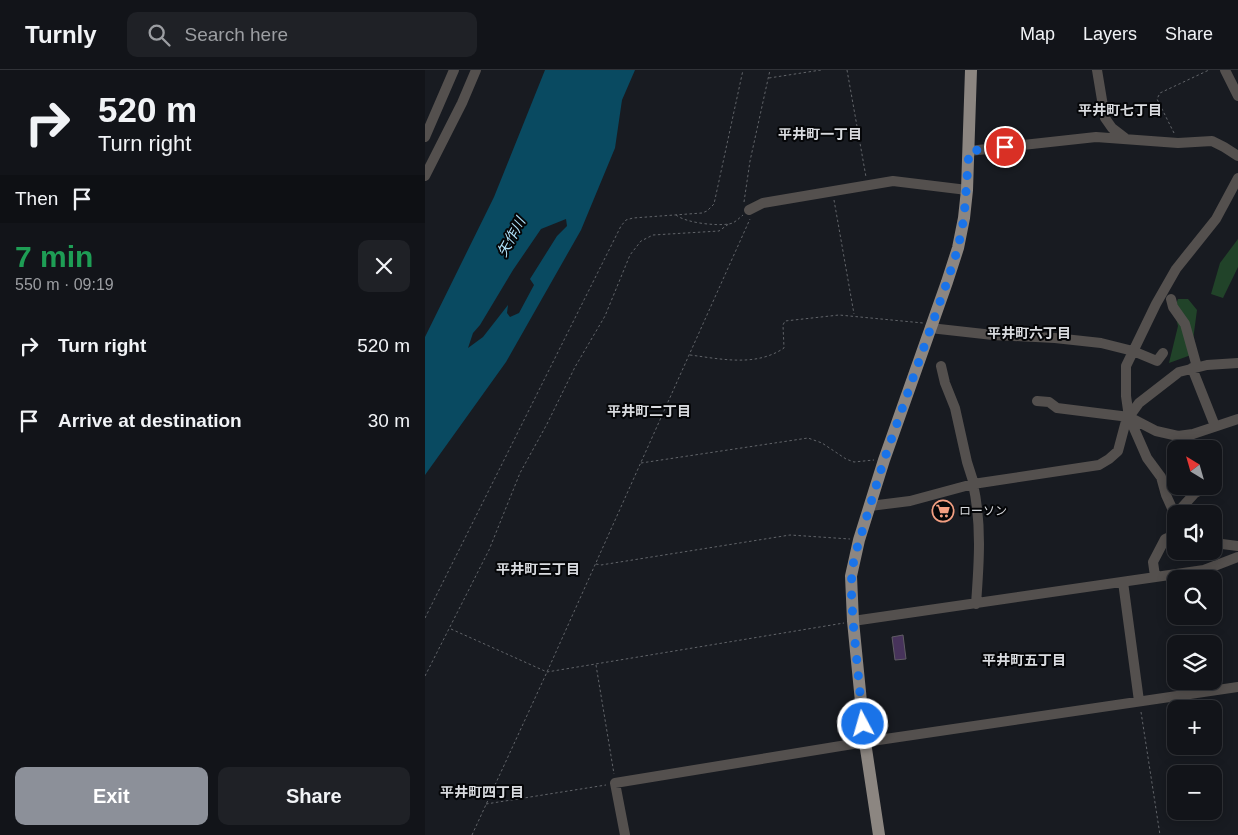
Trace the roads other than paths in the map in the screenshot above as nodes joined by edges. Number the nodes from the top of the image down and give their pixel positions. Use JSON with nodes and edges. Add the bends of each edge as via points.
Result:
{"nodes":[{"id":1,"x":454,"y":70,"type":"edge"},
{"id":2,"x":476,"y":70,"type":"edge"},
{"id":3,"x":971,"y":70,"type":"edge"},
{"id":4,"x":1097,"y":70,"type":"edge"},
{"id":5,"x":1225,"y":70,"type":"edge"},
{"id":6,"x":1238,"y":96,"type":"edge"},
{"id":7,"x":425,"y":135,"type":"edge"},
{"id":8,"x":1125,"y":138,"type":"junction"},
{"id":9,"x":969,"y":151,"type":"junction"},
{"id":10,"x":1238,"y":156,"type":"edge"},
{"id":11,"x":425,"y":176,"type":"edge"},
{"id":12,"x":1238,"y":178,"type":"edge"},
{"id":13,"x":967,"y":190,"type":"junction"},
{"id":14,"x":749,"y":210,"type":"road end"},
{"id":15,"x":1171,"y":299,"type":"dead end"},
{"id":16,"x":931,"y":326,"type":"junction"},
{"id":17,"x":1133,"y":351,"type":"junction"},
{"id":18,"x":1163,"y":353,"type":"dead end"},
{"id":19,"x":1238,"y":363,"type":"edge"},
{"id":20,"x":941,"y":366,"type":"dead end"},
{"id":21,"x":1194,"y":367,"type":"junction"},
{"id":22,"x":1037,"y":401,"type":"dead end"},
{"id":23,"x":1129,"y":417,"type":"junction"},
{"id":24,"x":1238,"y":419,"type":"edge"},
{"id":25,"x":1215,"y":426,"type":"junction"},
{"id":26,"x":974,"y":484,"type":"junction"},
{"id":27,"x":1193,"y":495,"type":"edge"},
{"id":28,"x":1170,"y":505,"type":"edge"},
{"id":29,"x":1185,"y":505,"type":"edge"},
{"id":30,"x":870,"y":506,"type":"junction"},
{"id":31,"x":1167,"y":538,"type":"edge"},
{"id":32,"x":1222,"y":544,"type":"edge"},
{"id":33,"x":1238,"y":546,"type":"edge"},
{"id":34,"x":1238,"y":558,"type":"edge"},
{"id":35,"x":1155,"y":576,"type":"junction"},
{"id":36,"x":1123,"y":582,"type":"junction"},
{"id":37,"x":976,"y":604,"type":"junction"},
{"id":38,"x":853,"y":621,"type":"junction"},
{"id":39,"x":1238,"y":686,"type":"edge"},
{"id":40,"x":1139,"y":701,"type":"junction"},
{"id":41,"x":865,"y":742,"type":"junction"},
{"id":42,"x":625,"y":835,"type":"edge"},
{"id":43,"x":879,"y":835,"type":"edge"}],
"edges":[{"from":1,"to":7,"type":"street"},
{"from":2,"to":11,"type":"street"},
{"from":3,"to":9,"type":"main road"},
{"from":4,"to":8,"type":"street","via":[[1105,118]]},
{"from":5,"to":6,"type":"street"},
{"from":8,"to":9,"type":"street","via":[[1096,137]]},
{"from":8,"to":10,"type":"street","via":[[1178,143],[1212,141]]},
{"from":9,"to":13,"type":"main road"},
{"from":12,"to":17,"type":"street","via":[[1216,219],[1176,269]]},
{"from":13,"to":14,"type":"street","via":[[893,181],[763,203]]},
{"from":13,"to":16,"type":"main road","via":[[958,248]]},
{"from":15,"to":21,"type":"street","via":[[1185,324]]},
{"from":16,"to":17,"type":"street","via":[[993,335],[1078,340]]},
{"from":16,"to":30,"type":"main road"},
{"from":17,"to":18,"type":"street","via":[[1157,361]]},
{"from":17,"to":23,"type":"street","via":[[1124,374]]},
{"from":19,"to":21,"type":"street"},
{"from":20,"to":26,"type":"street"},
{"from":21,"to":23,"type":"street","via":[[1179,372],[1139,403]]},
{"from":21,"to":25,"type":"street"},
{"from":22,"to":23,"type":"street","via":[[1049,402],[1057,408]]},
{"from":23,"to":25,"type":"street","via":[[1156,431],[1178,436]]},
{"from":23,"to":26,"type":"street","via":[[1118,451],[1099,465]]},
{"from":23,"to":28,"type":"street","via":[[1147,458],[1161,477]]},
{"from":24,"to":25,"type":"street"},
{"from":26,"to":30,"type":"street","via":[[910,501]]},
{"from":26,"to":37,"type":"street","via":[[978,508],[979,567]]},
{"from":27,"to":29,"type":"street"},
{"from":30,"to":38,"type":"main road","via":[[851,576]]},
{"from":31,"to":35,"type":"street","via":[[1153,562]]},
{"from":32,"to":33,"type":"street"},
{"from":34,"to":35,"type":"street","via":[[1204,570]]},
{"from":35,"to":36,"type":"street"},
{"from":36,"to":37,"type":"street"},
{"from":36,"to":40,"type":"street"},
{"from":37,"to":38,"type":"street"},
{"from":38,"to":41,"type":"main road"},
{"from":39,"to":40,"type":"street"},
{"from":40,"to":41,"type":"street"},
{"from":41,"to":42,"type":"street","via":[[615,783]]},
{"from":41,"to":43,"type":"main road"}]}
